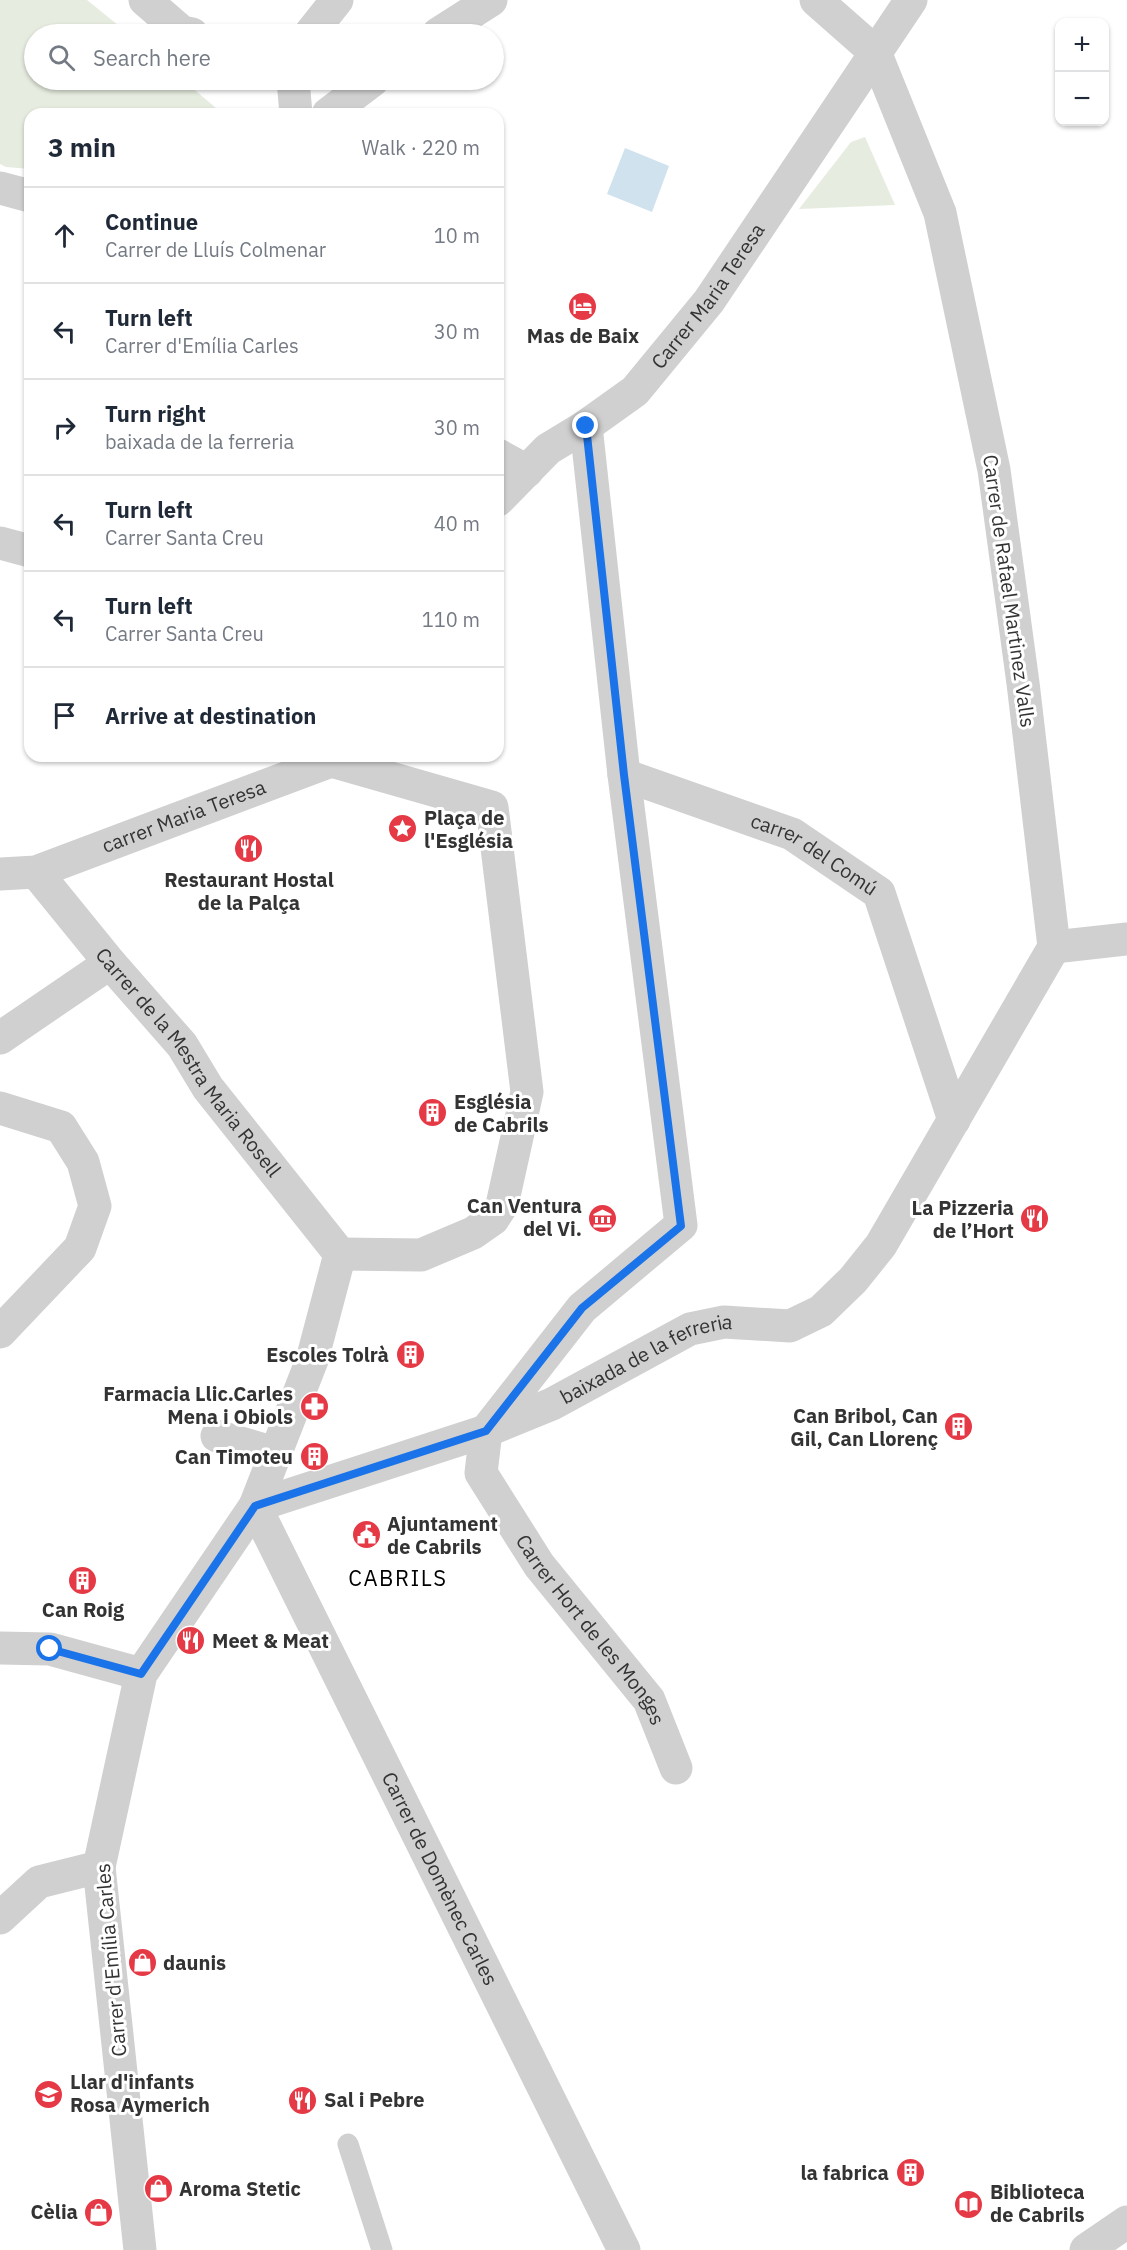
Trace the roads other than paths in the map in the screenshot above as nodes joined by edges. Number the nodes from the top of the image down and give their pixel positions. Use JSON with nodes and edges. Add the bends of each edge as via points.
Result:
{"nodes":[{"id":1,"x":145,"y":0,"type":"edge"},
{"id":2,"x":336,"y":0,"type":"edge"},
{"id":3,"x":491,"y":0,"type":"edge"},
{"id":4,"x":816,"y":0,"type":"edge"},
{"id":5,"x":911,"y":0,"type":"edge"},
{"id":6,"x":173,"y":24,"type":"edge"},
{"id":7,"x":318,"y":24,"type":"edge"},
{"id":8,"x":454,"y":24,"type":"edge"},
{"id":9,"x":875,"y":52,"type":"junction"},
{"id":10,"x":294,"y":90,"type":"edge"},
{"id":11,"x":360,"y":90,"type":"edge"},
{"id":12,"x":295,"y":108,"type":"edge"},
{"id":13,"x":336,"y":108,"type":"edge"},
{"id":14,"x":0,"y":188,"type":"edge"},
{"id":15,"x":24,"y":194,"type":"edge"},
{"id":16,"x":586,"y":426,"type":"junction"},
{"id":17,"x":504,"y":458,"type":"edge"},
{"id":18,"x":526,"y":471,"type":"junction"},
{"id":19,"x":504,"y":494,"type":"edge"},
{"id":20,"x":0,"y":543,"type":"edge"},
{"id":21,"x":24,"y":549,"type":"edge"},
{"id":22,"x":325,"y":762,"type":"edge"},
{"id":23,"x":343,"y":762,"type":"edge"},
{"id":24,"x":624,"y":775,"type":"junction"},
{"id":25,"x":36,"y":872,"type":"junction"},
{"id":26,"x":0,"y":874,"type":"edge"},
{"id":27,"x":1127,"y":939,"type":"edge"},
{"id":28,"x":1054,"y":947,"type":"junction"},
{"id":29,"x":110,"y":963,"type":"junction"},
{"id":30,"x":0,"y":1038,"type":"edge"},
{"id":31,"x":0,"y":1108,"type":"edge"},
{"id":32,"x":954,"y":1120,"type":"junction"},
{"id":33,"x":340,"y":1254,"type":"junction"},
{"id":34,"x":0,"y":1332,"type":"edge"},
{"id":35,"x":486,"y":1431,"type":"junction"},
{"id":36,"x":217,"y":1437,"type":"dead end"},
{"id":37,"x":275,"y":1454,"type":"junction"},
{"id":38,"x":255,"y":1506,"type":"junction"},
{"id":39,"x":0,"y":1648,"type":"edge"},
{"id":40,"x":141,"y":1674,"type":"junction"},
{"id":41,"x":676,"y":1768,"type":"dead end"},
{"id":42,"x":99,"y":1867,"type":"junction"},
{"id":43,"x":0,"y":1918,"type":"edge"},
{"id":44,"x":348,"y":2144,"type":"dead end"},
{"id":45,"x":1127,"y":2222,"type":"edge"},
{"id":46,"x":140,"y":2250,"type":"edge"},
{"id":47,"x":382,"y":2250,"type":"edge"},
{"id":48,"x":624,"y":2250,"type":"edge"},
{"id":49,"x":1086,"y":2250,"type":"edge"}],
"edges":[{"from":1,"to":6,"type":"street"},
{"from":2,"to":7,"type":"street"},
{"from":3,"to":8,"type":"street"},
{"from":4,"to":9,"type":"street"},
{"from":5,"to":9,"type":"street"},
{"from":9,"to":16,"type":"street","name":"Carrer Maria Teresa","via":[[710,301],[635,391]]},
{"from":9,"to":28,"type":"street","name":"Carrer de Rafael Martinez Valls","via":[[940,213],[994,470]]},
{"from":10,"to":12,"type":"street"},
{"from":11,"to":13,"type":"street"},
{"from":14,"to":15,"type":"street"},
{"from":16,"to":18,"type":"street","name":"Carrer Maria Teresa","via":[[548,449]]},
{"from":16,"to":24,"type":"street"},
{"from":17,"to":18,"type":"street"},
{"from":18,"to":19,"type":"street","name":"Carrer Maria Teresa"},
{"from":20,"to":21,"type":"street"},
{"from":22,"to":25,"type":"street","name":"carrer Maria Teresa"},
{"from":23,"to":33,"type":"street","via":[[492,807],[527,1092],[502,1205],[493,1219],[473,1233],[421,1255]]},
{"from":24,"to":32,"type":"street","name":"carrer del Comú","via":[[792,834],[879,893]]},
{"from":24,"to":35,"type":"street","via":[[681,1226],[582,1308]]},
{"from":25,"to":26,"type":"street","name":"carrer Maria Teresa"},
{"from":25,"to":29,"type":"street","name":"Carrer de la Mestra Maria Rosell"},
{"from":27,"to":28,"type":"street"},
{"from":28,"to":32,"type":"street"},
{"from":29,"to":30,"type":"street"},
{"from":29,"to":33,"type":"street","name":"Carrer de la Mestra Maria Rosell","via":[[182,1045],[208,1088]]},
{"from":31,"to":34,"type":"street","via":[[61,1126],[83,1162],[95,1206],[80,1248]]},
{"from":32,"to":35,"type":"street","name":"baixada de la ferreria","via":[[881,1245],[821,1311],[790,1326],[724,1322],[690,1329],[552,1404]]},
{"from":33,"to":37,"type":"street","name":"Carrer d'Emília Carles","via":[[312,1360]]},
{"from":35,"to":38,"type":"street","name":"baixada de la ferreria"},
{"from":35,"to":41,"type":"street","name":"Carrer Hort de les Monges","via":[[481,1473],[539,1565],[650,1700]]},
{"from":36,"to":37,"type":"street"},
{"from":37,"to":38,"type":"street","name":"Carrer d'Emília Carles"},
{"from":38,"to":40,"type":"street","name":"Carrer d'Emília Carles"},
{"from":38,"to":48,"type":"street","name":"Carrer de Domènec Carles"},
{"from":39,"to":40,"type":"street","via":[[50,1649]]},
{"from":40,"to":42,"type":"street","name":"Carrer d'Emília Carles"},
{"from":42,"to":43,"type":"street","via":[[39,1882]]},
{"from":42,"to":46,"type":"street","name":"Carrer d'Emília Carles"},
{"from":44,"to":47,"type":"lane"},
{"from":45,"to":49,"type":"street"}]}
